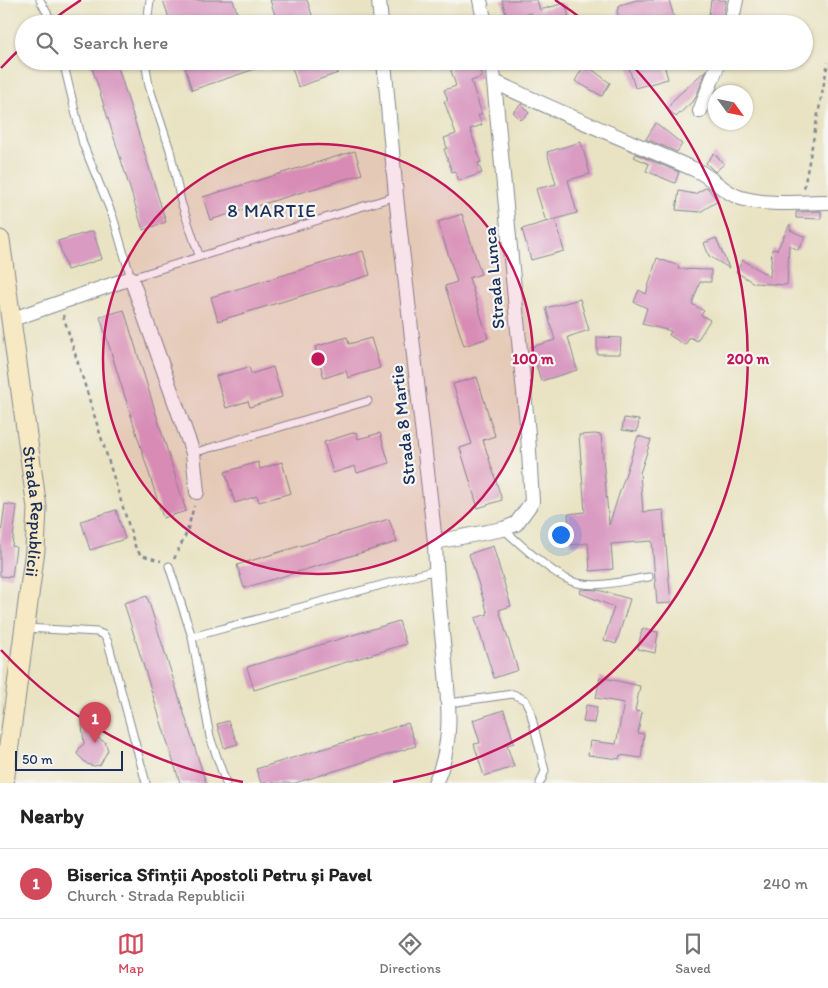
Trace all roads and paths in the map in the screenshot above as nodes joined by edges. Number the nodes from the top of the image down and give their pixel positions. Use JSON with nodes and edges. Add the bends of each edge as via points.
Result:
{"nodes":[{"id":1,"x":40,"y":0,"type":"edge"},
{"id":2,"x":150,"y":0,"type":"edge"},
{"id":3,"x":379,"y":0,"type":"edge"},
{"id":4,"x":480,"y":0,"type":"edge"},
{"id":5,"x":736,"y":0,"type":"edge"},
{"id":6,"x":48,"y":15,"type":"edge"},
{"id":7,"x":148,"y":15,"type":"edge"},
{"id":8,"x":380,"y":15,"type":"edge"},
{"id":9,"x":483,"y":15,"type":"edge"},
{"id":10,"x":733,"y":15,"type":"edge"},
{"id":11,"x":828,"y":62,"type":"edge"},
{"id":12,"x":65,"y":70,"type":"edge"},
{"id":13,"x":147,"y":70,"type":"edge"},
{"id":14,"x":385,"y":70,"type":"edge"},
{"id":15,"x":493,"y":70,"type":"edge"},
{"id":16,"x":716,"y":70,"type":"edge"},
{"id":17,"x":495,"y":82,"type":"junction"},
{"id":18,"x":700,"y":111,"type":"dead end"},
{"id":19,"x":396,"y":196,"type":"junction"},
{"id":20,"x":802,"y":202,"type":"junction"},
{"id":21,"x":828,"y":202,"type":"edge"},
{"id":22,"x":0,"y":240,"type":"edge"},
{"id":23,"x":199,"y":255,"type":"junction"},
{"id":24,"x":131,"y":278,"type":"junction"},
{"id":25,"x":59,"y":304,"type":"junction"},
{"id":26,"x":10,"y":320,"type":"junction"},
{"id":27,"x":368,"y":400,"type":"dead end"},
{"id":28,"x":193,"y":453,"type":"junction"},
{"id":29,"x":197,"y":492,"type":"joint"},
{"id":30,"x":503,"y":529,"type":"junction"},
{"id":31,"x":436,"y":542,"type":"junction"},
{"id":32,"x":170,"y":566,"type":"junction"},
{"id":33,"x":436,"y":570,"type":"junction"},
{"id":34,"x":649,"y":577,"type":"dead end"},
{"id":35,"x":26,"y":628,"type":"junction"},
{"id":36,"x":192,"y":637,"type":"junction"},
{"id":37,"x":449,"y":703,"type":"junction"},
{"id":38,"x":4,"y":783,"type":"edge"},
{"id":39,"x":146,"y":783,"type":"edge"},
{"id":40,"x":226,"y":783,"type":"edge"},
{"id":41,"x":435,"y":783,"type":"edge"},
{"id":42,"x":540,"y":783,"type":"edge"}],
"edges":[{"from":1,"to":6,"type":"lane"},
{"from":2,"to":7,"type":"lane"},
{"from":3,"to":8,"type":"street"},
{"from":4,"to":9,"type":"street"},
{"from":5,"to":10,"type":"street"},
{"from":11,"to":20,"type":"path"},
{"from":12,"to":24,"type":"lane","via":[[83,144],[113,217]]},
{"from":13,"to":23,"type":"lane","via":[[181,202]]},
{"from":14,"to":19,"type":"street","name":"Strada 8 Martie"},
{"from":15,"to":17,"type":"street","name":"Strada Lunca"},
{"from":16,"to":18,"type":"street"},
{"from":17,"to":20,"type":"street","via":[[572,119],[595,125],[701,172],[741,198]]},
{"from":17,"to":30,"type":"street","name":"Strada Lunca","via":[[532,502],[516,524]]},
{"from":19,"to":23,"type":"lane"},
{"from":19,"to":31,"type":"street","name":"Strada 8 Martie"},
{"from":20,"to":21,"type":"street"},
{"from":22,"to":26,"type":"main road","name":"Strada Republicii"},
{"from":23,"to":24,"type":"lane"},
{"from":24,"to":25,"type":"street"},
{"from":24,"to":28,"type":"street"},
{"from":25,"to":26,"type":"street"},
{"from":25,"to":32,"type":"path","via":[[136,549],[141,555]]},
{"from":26,"to":35,"type":"main road","name":"Strada Republicii","via":[[37,508]]},
{"from":27,"to":28,"type":"lane"},
{"from":28,"to":29,"type":"street"},
{"from":29,"to":32,"type":"path","via":[[185,538]]},
{"from":30,"to":31,"type":"street","name":"Strada Lunca"},
{"from":30,"to":34,"type":"lane","via":[[572,581],[600,584]]},
{"from":31,"to":33,"type":"street","name":"Strada 8 Martie"},
{"from":32,"to":36,"type":"lane"},
{"from":33,"to":36,"type":"lane"},
{"from":33,"to":37,"type":"street","name":"Strada 8 Martie"},
{"from":35,"to":38,"type":"main road","name":"Strada Republicii"},
{"from":35,"to":39,"type":"lane","via":[[104,635]]},
{"from":36,"to":40,"type":"lane","via":[[210,737]]},
{"from":37,"to":41,"type":"street","name":"Strada 8 Martie","via":[[444,765]]},
{"from":37,"to":42,"type":"lane","via":[[513,694],[525,700],[545,771]]}]}
